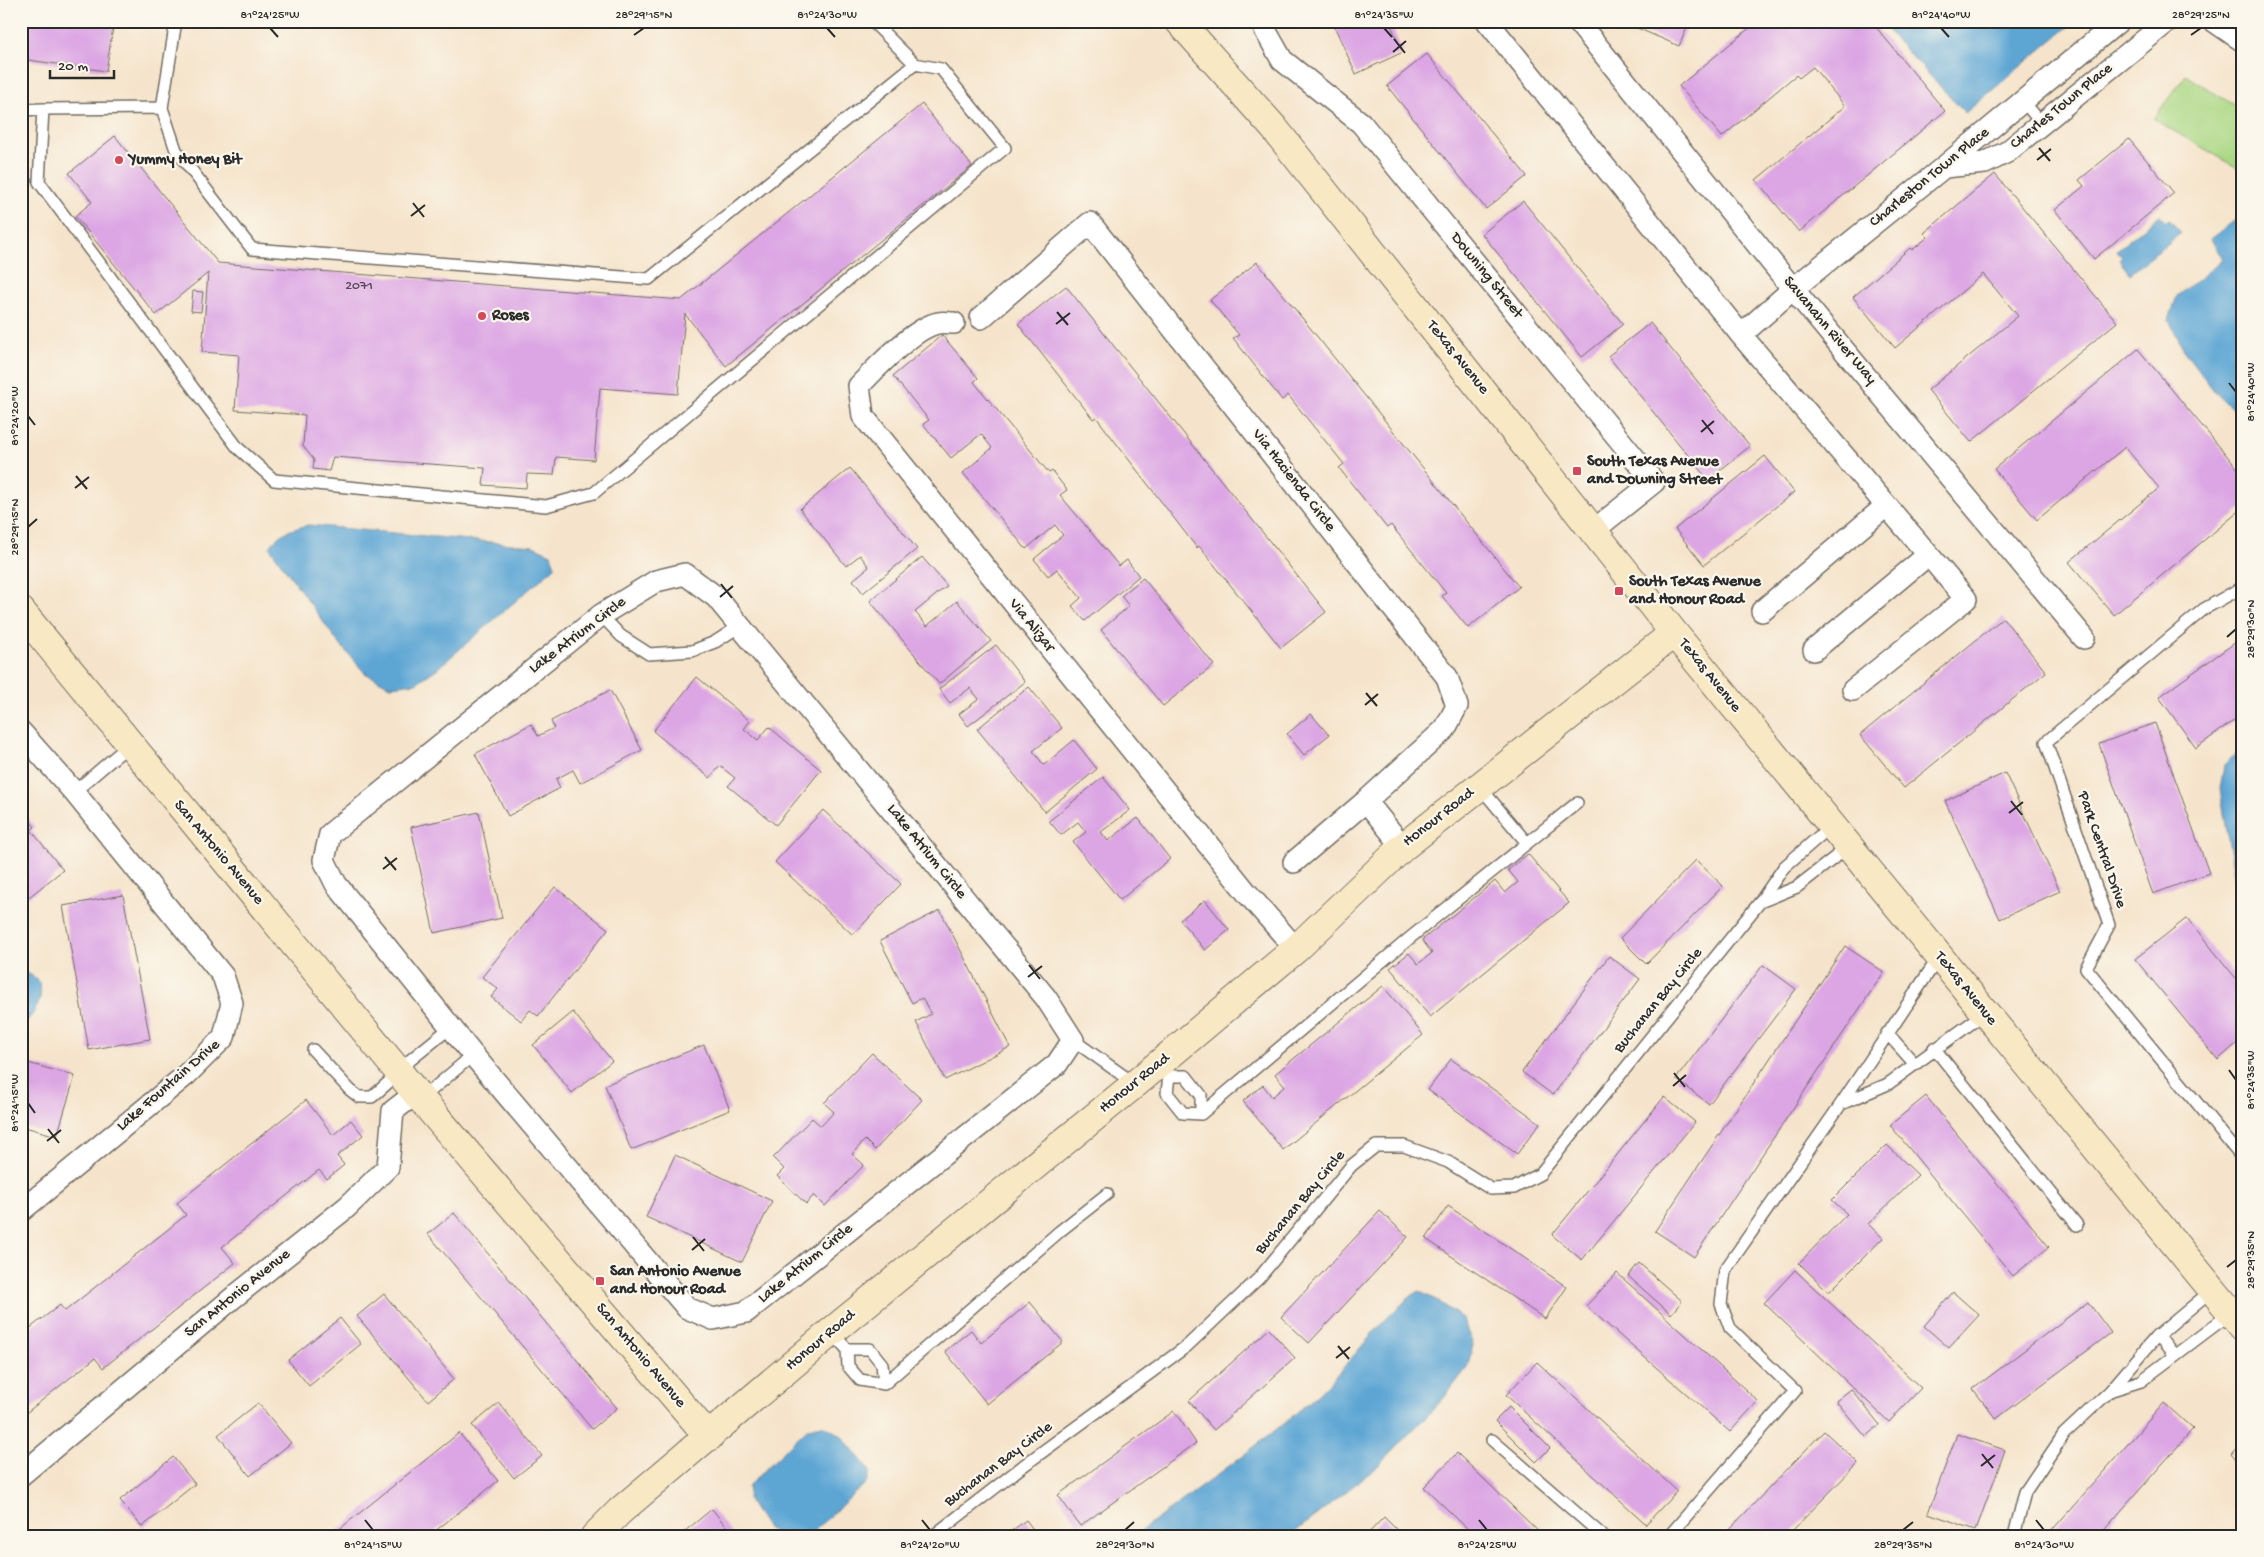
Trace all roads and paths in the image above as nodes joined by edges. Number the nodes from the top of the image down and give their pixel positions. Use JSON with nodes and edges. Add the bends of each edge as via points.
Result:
{"nodes":[{"id":1,"x":176,"y":21,"type":"edge"},
{"id":2,"x":1179,"y":21,"type":"edge"},
{"id":3,"x":1260,"y":21,"type":"edge"},
{"id":4,"x":1486,"y":21,"type":"edge"},
{"id":5,"x":1577,"y":21,"type":"edge"},
{"id":6,"x":2119,"y":21,"type":"edge"},
{"id":7,"x":2168,"y":21,"type":"edge"},
{"id":8,"x":2214,"y":21,"type":"edge"},
{"id":9,"x":879,"y":23,"type":"edge"},
{"id":10,"x":2243,"y":41,"type":"edge"},
{"id":11,"x":915,"y":64,"type":"junction"},
{"id":12,"x":2024,"y":102,"type":"junction"},
{"id":13,"x":162,"y":108,"type":"junction"},
{"id":14,"x":43,"y":109,"type":"junction"},
{"id":15,"x":21,"y":110,"type":"edge"},
{"id":16,"x":2042,"y":124,"type":"junction"},
{"id":17,"x":1944,"y":167,"type":"junction"},
{"id":18,"x":1793,"y":289,"type":"junction"},
{"id":19,"x":981,"y":318,"type":"dead end"},
{"id":20,"x":954,"y":323,"type":"dead end"},
{"id":21,"x":1741,"y":335,"type":"junction"},
{"id":22,"x":1886,"y":506,"type":"junction"},
{"id":23,"x":1594,"y":530,"type":"junction"},
{"id":24,"x":1928,"y":555,"type":"junction"},
{"id":25,"x":2243,"y":587,"type":"edge"},
{"id":26,"x":21,"y":611,"type":"edge"},
{"id":27,"x":1762,"y":611,"type":"dead end"},
{"id":28,"x":601,"y":615,"type":"junction"},
{"id":29,"x":740,"y":626,"type":"junction"},
{"id":30,"x":1674,"y":633,"type":"junction"},
{"id":31,"x":2084,"y":638,"type":"dead end"},
{"id":32,"x":1814,"y":650,"type":"dead end"},
{"id":33,"x":1853,"y":690,"type":"dead end"},
{"id":34,"x":21,"y":732,"type":"edge"},
{"id":35,"x":129,"y":745,"type":"junction"},
{"id":36,"x":1480,"y":786,"type":"junction"},
{"id":37,"x":74,"y":792,"type":"junction"},
{"id":38,"x":1366,"y":801,"type":"junction"},
{"id":39,"x":1577,"y":803,"type":"dead end"},
{"id":40,"x":1840,"y":836,"type":"junction"},
{"id":41,"x":1527,"y":843,"type":"junction"},
{"id":42,"x":1403,"y":847,"type":"junction"},
{"id":43,"x":1294,"y":862,"type":"dead end"},
{"id":44,"x":1760,"y":902,"type":"junction"},
{"id":45,"x":1296,"y":950,"type":"junction"},
{"id":46,"x":1939,"y":957,"type":"junction"},
{"id":47,"x":1985,"y":1014,"type":"junction"},
{"id":48,"x":451,"y":1027,"type":"junction"},
{"id":49,"x":1887,"y":1034,"type":"junction"},
{"id":50,"x":1073,"y":1040,"type":"junction"},
{"id":51,"x":1934,"y":1048,"type":"junction"},
{"id":52,"x":313,"y":1050,"type":"dead end"},
{"id":53,"x":473,"y":1055,"type":"junction"},
{"id":54,"x":1914,"y":1063,"type":"junction"},
{"id":55,"x":1164,"y":1070,"type":"junction"},
{"id":56,"x":409,"y":1084,"type":"junction"},
{"id":57,"x":1135,"y":1084,"type":"junction"},
{"id":58,"x":1841,"y":1104,"type":"junction"},
{"id":59,"x":1201,"y":1114,"type":"junction"},
{"id":60,"x":2243,"y":1159,"type":"edge"},
{"id":61,"x":1107,"y":1194,"type":"dead end"},
{"id":62,"x":21,"y":1211,"type":"edge"},
{"id":63,"x":2077,"y":1225,"type":"dead end"},
{"id":64,"x":2212,"y":1290,"type":"junction"},
{"id":65,"x":2237,"y":1320,"type":"edge"},
{"id":66,"x":2158,"y":1334,"type":"junction"},
{"id":67,"x":839,"y":1341,"type":"junction"},
{"id":68,"x":2174,"y":1355,"type":"junction"},
{"id":69,"x":884,"y":1384,"type":"junction"},
{"id":70,"x":2110,"y":1391,"type":"junction"},
{"id":71,"x":709,"y":1437,"type":"junction"},
{"id":72,"x":1492,"y":1440,"type":"dead end"},
{"id":73,"x":21,"y":1475,"type":"edge"},
{"id":74,"x":605,"y":1530,"type":"edge"},
{"id":75,"x":933,"y":1536,"type":"edge"},
{"id":76,"x":1603,"y":1536,"type":"edge"},
{"id":77,"x":1669,"y":1536,"type":"edge"},
{"id":78,"x":2014,"y":1536,"type":"edge"}],
"edges":[{"from":1,"to":13,"type":"lane"},
{"from":2,"to":23,"type":"street","name":"Texas Avenue","via":[[1274,128]]},
{"from":3,"to":23,"type":"street","name":"Downing Street","via":[[1282,60],[1361,123],[1654,482]]},
{"from":4,"to":21,"type":"street"},
{"from":5,"to":18,"type":"street","name":"Savanahn River Way"},
{"from":6,"to":12,"type":"street","name":"Charleston Town Place"},
{"from":7,"to":16,"type":"street","name":"Charles Town Place"},
{"from":8,"to":10,"type":"street"},
{"from":9,"to":11,"type":"lane"},
{"from":11,"to":13,"type":"lane","via":[[649,280],[252,249],[176,150]]},
{"from":11,"to":14,"type":"lane","via":[[941,69],[1005,148],[594,493],[546,506],[274,480],[238,448],[39,182]]},
{"from":12,"to":16,"type":"lane"},
{"from":12,"to":17,"type":"street","name":"Charleston Town Place"},
{"from":13,"to":14,"type":"lane"},
{"from":14,"to":15,"type":"lane"},
{"from":16,"to":17,"type":"street","name":"Charles Town Place","via":[[2006,152],[1985,163]]},
{"from":17,"to":18,"type":"street","name":"Charleston Town Place"},
{"from":18,"to":21,"type":"street","name":"Charleston Town Place"},
{"from":18,"to":31,"type":"street","name":"Savanahn River Way"},
{"from":19,"to":38,"type":"street","name":"Via Hacienda Circle","via":[[1090,223],[1447,676],[1457,706],[1445,730]]},
{"from":20,"to":45,"type":"street","name":"Via Alizar","via":[[938,322],[916,334],[880,363],[859,386],[863,416]]},
{"from":21,"to":22,"type":"street"},
{"from":22,"to":24,"type":"street"},
{"from":22,"to":27,"type":"street"},
{"from":23,"to":30,"type":"street","name":"Texas Avenue"},
{"from":24,"to":32,"type":"street"},
{"from":24,"to":33,"type":"street","via":[[1966,599]]},
{"from":25,"to":60,"type":"lane","name":"Park Central Drive","via":[[2204,609],[2046,742],[2109,925],[2086,968]]},
{"from":26,"to":35,"type":"street","name":"San Antonio Avenue"},
{"from":28,"to":29,"type":"lane","via":[[621,636],[650,654],[692,651],[716,642]]},
{"from":28,"to":29,"type":"street","name":"Lake Atrium Circle","via":[[656,581],[685,574],[716,597]]},
{"from":28,"to":48,"type":"street","name":"Lake Atrium Circle","via":[[330,834],[324,860],[336,884]]},
{"from":29,"to":50,"type":"street","name":"Lake Atrium Circle","via":[[1046,998]]},
{"from":30,"to":36,"type":"street","name":"Honour Road"},
{"from":30,"to":40,"type":"street","name":"Texas Avenue"},
{"from":34,"to":37,"type":"street","name":"Lake Fountain Drive"},
{"from":35,"to":37,"type":"lane"},
{"from":35,"to":56,"type":"street","name":"San Antonio Avenue"},
{"from":36,"to":41,"type":"lane"},
{"from":36,"to":42,"type":"street","name":"Honour Road"},
{"from":37,"to":62,"type":"street","name":"Lake Fountain Drive","via":[[224,976],[232,1004],[224,1037],[194,1068]]},
{"from":38,"to":42,"type":"street"},
{"from":38,"to":43,"type":"street"},
{"from":39,"to":41,"type":"lane"},
{"from":40,"to":44,"type":"lane","name":"Buchanan Bay Circle","via":[[1784,867]]},
{"from":40,"to":44,"type":"lane","name":"Buchanan Bay Circle","via":[[1797,887]]},
{"from":40,"to":46,"type":"street","name":"Texas Avenue"},
{"from":41,"to":59,"type":"lane"},
{"from":42,"to":45,"type":"street","name":"Honour Road"},
{"from":44,"to":75,"type":"lane","name":"Buchanan Bay Circle","via":[[1540,1174],[1514,1188],[1491,1189],[1448,1162],[1404,1146],[1376,1146],[1351,1166],[1259,1278],[1187,1346]]},
{"from":45,"to":55,"type":"street","name":"Honour Road"},
{"from":46,"to":47,"type":"street","name":"Texas Avenue"},
{"from":46,"to":49,"type":"lane"},
{"from":47,"to":51,"type":"lane"},
{"from":47,"to":64,"type":"street","name":"Texas Avenue"},
{"from":48,"to":53,"type":"street","name":"Lake Atrium Circle"},
{"from":48,"to":56,"type":"lane"},
{"from":49,"to":54,"type":"lane"},
{"from":49,"to":58,"type":"lane"},
{"from":50,"to":53,"type":"street","name":"Lake Atrium Circle","via":[[1057,1064],[746,1312],[712,1319],[687,1308]]},
{"from":50,"to":57,"type":"lane","name":"Lake Atrium Circle"},
{"from":51,"to":54,"type":"lane"},
{"from":51,"to":63,"type":"lane"},
{"from":52,"to":56,"type":"lane","via":[[359,1097],[372,1097]]},
{"from":53,"to":56,"type":"lane"},
{"from":54,"to":58,"type":"lane","via":[[1888,1084]]},
{"from":55,"to":57,"type":"street","name":"Honour Road"},
{"from":55,"to":59,"type":"lane","via":[[1186,1076],[1201,1095]]},
{"from":55,"to":59,"type":"lane","via":[[1167,1093],[1183,1113]]},
{"from":56,"to":71,"type":"street","name":"San Antonio Avenue"},
{"from":56,"to":73,"type":"street","name":"San Antonio Avenue","via":[[393,1111],[388,1167],[347,1208],[234,1297]]},
{"from":57,"to":67,"type":"street","name":"Honour Road"},
{"from":58,"to":77,"type":"lane","via":[[1725,1270],[1721,1304],[1730,1328],[1795,1391]]},
{"from":61,"to":69,"type":"lane"},
{"from":64,"to":65,"type":"street","name":"Texas Avenue"},
{"from":64,"to":66,"type":"lane"},
{"from":65,"to":68,"type":"lane"},
{"from":66,"to":68,"type":"lane"},
{"from":66,"to":70,"type":"lane"},
{"from":67,"to":69,"type":"lane","via":[[848,1366],[860,1380]]},
{"from":67,"to":69,"type":"lane","via":[[870,1349],[882,1364]]},
{"from":67,"to":71,"type":"street","name":"Honour Road"},
{"from":68,"to":70,"type":"lane","via":[[2141,1380]]},
{"from":70,"to":78,"type":"lane","via":[[2064,1434],[2025,1492]]},
{"from":71,"to":74,"type":"street","name":"Honour Road","via":[[620,1511]]},
{"from":72,"to":76,"type":"lane"}]}
